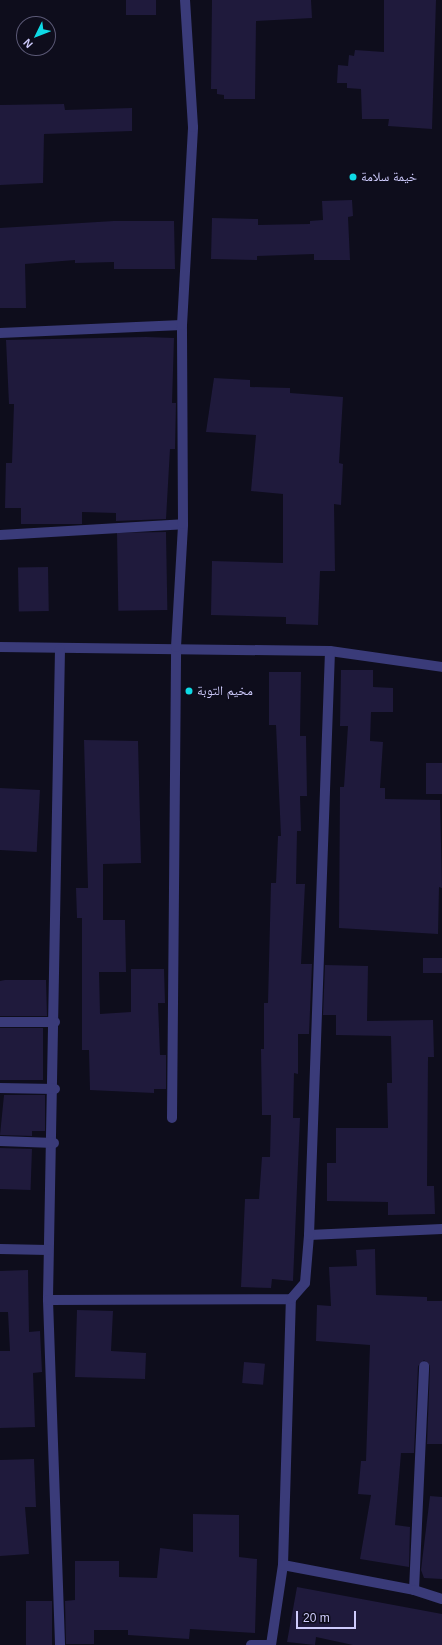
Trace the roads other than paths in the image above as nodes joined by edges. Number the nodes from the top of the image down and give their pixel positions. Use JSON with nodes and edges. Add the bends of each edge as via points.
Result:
{"nodes":[{"id":1,"x":185,"y":0,"type":"edge"},
{"id":2,"x":182,"y":325,"type":"junction"},
{"id":3,"x":0,"y":333,"type":"edge"},
{"id":4,"x":183,"y":524,"type":"junction"},
{"id":5,"x":0,"y":535,"type":"edge"},
{"id":6,"x":0,"y":647,"type":"edge"},
{"id":7,"x":176,"y":647,"type":"junction"},
{"id":8,"x":60,"y":649,"type":"junction"},
{"id":9,"x":330,"y":651,"type":"junction"},
{"id":10,"x":442,"y":667,"type":"edge"},
{"id":11,"x":0,"y":1022,"type":"edge"},
{"id":12,"x":55,"y":1022,"type":"junction"},
{"id":13,"x":0,"y":1088,"type":"edge"},
{"id":14,"x":55,"y":1089,"type":"junction"},
{"id":15,"x":172,"y":1118,"type":"dead end"},
{"id":16,"x":0,"y":1141,"type":"edge"},
{"id":17,"x":54,"y":1143,"type":"junction"},
{"id":18,"x":442,"y":1229,"type":"edge"},
{"id":19,"x":309,"y":1235,"type":"junction"},
{"id":20,"x":0,"y":1249,"type":"edge"},
{"id":21,"x":48,"y":1250,"type":"junction"},
{"id":22,"x":291,"y":1299,"type":"junction"},
{"id":23,"x":48,"y":1300,"type":"junction"},
{"id":24,"x":424,"y":1366,"type":"dead end"},
{"id":25,"x":283,"y":1565,"type":"junction"},
{"id":26,"x":414,"y":1590,"type":"junction"},
{"id":27,"x":442,"y":1599,"type":"edge"},
{"id":28,"x":60,"y":1645,"type":"edge"},
{"id":29,"x":251,"y":1645,"type":"edge"},
{"id":30,"x":270,"y":1645,"type":"edge"}],
"edges":[{"from":1,"to":2,"type":"street","via":[[193,127]]},
{"from":2,"to":3,"type":"street","via":[[88,326]]},
{"from":2,"to":4,"type":"street"},
{"from":4,"to":5,"type":"street"},
{"from":4,"to":7,"type":"street"},
{"from":6,"to":8,"type":"street"},
{"from":7,"to":8,"type":"street"},
{"from":7,"to":9,"type":"street"},
{"from":7,"to":15,"type":"street"},
{"from":8,"to":12,"type":"street"},
{"from":9,"to":10,"type":"street"},
{"from":9,"to":19,"type":"street"},
{"from":11,"to":12,"type":"street"},
{"from":12,"to":14,"type":"street"},
{"from":13,"to":14,"type":"street"},
{"from":14,"to":17,"type":"street"},
{"from":16,"to":17,"type":"street"},
{"from":17,"to":21,"type":"street"},
{"from":18,"to":19,"type":"street"},
{"from":19,"to":22,"type":"street","via":[[305,1283]]},
{"from":20,"to":21,"type":"street"},
{"from":21,"to":23,"type":"street"},
{"from":22,"to":23,"type":"street"},
{"from":22,"to":25,"type":"street"},
{"from":23,"to":28,"type":"street"},
{"from":24,"to":26,"type":"street"},
{"from":25,"to":26,"type":"street"},
{"from":25,"to":30,"type":"street"},
{"from":26,"to":27,"type":"street"},
{"from":29,"to":30,"type":"street"}]}
